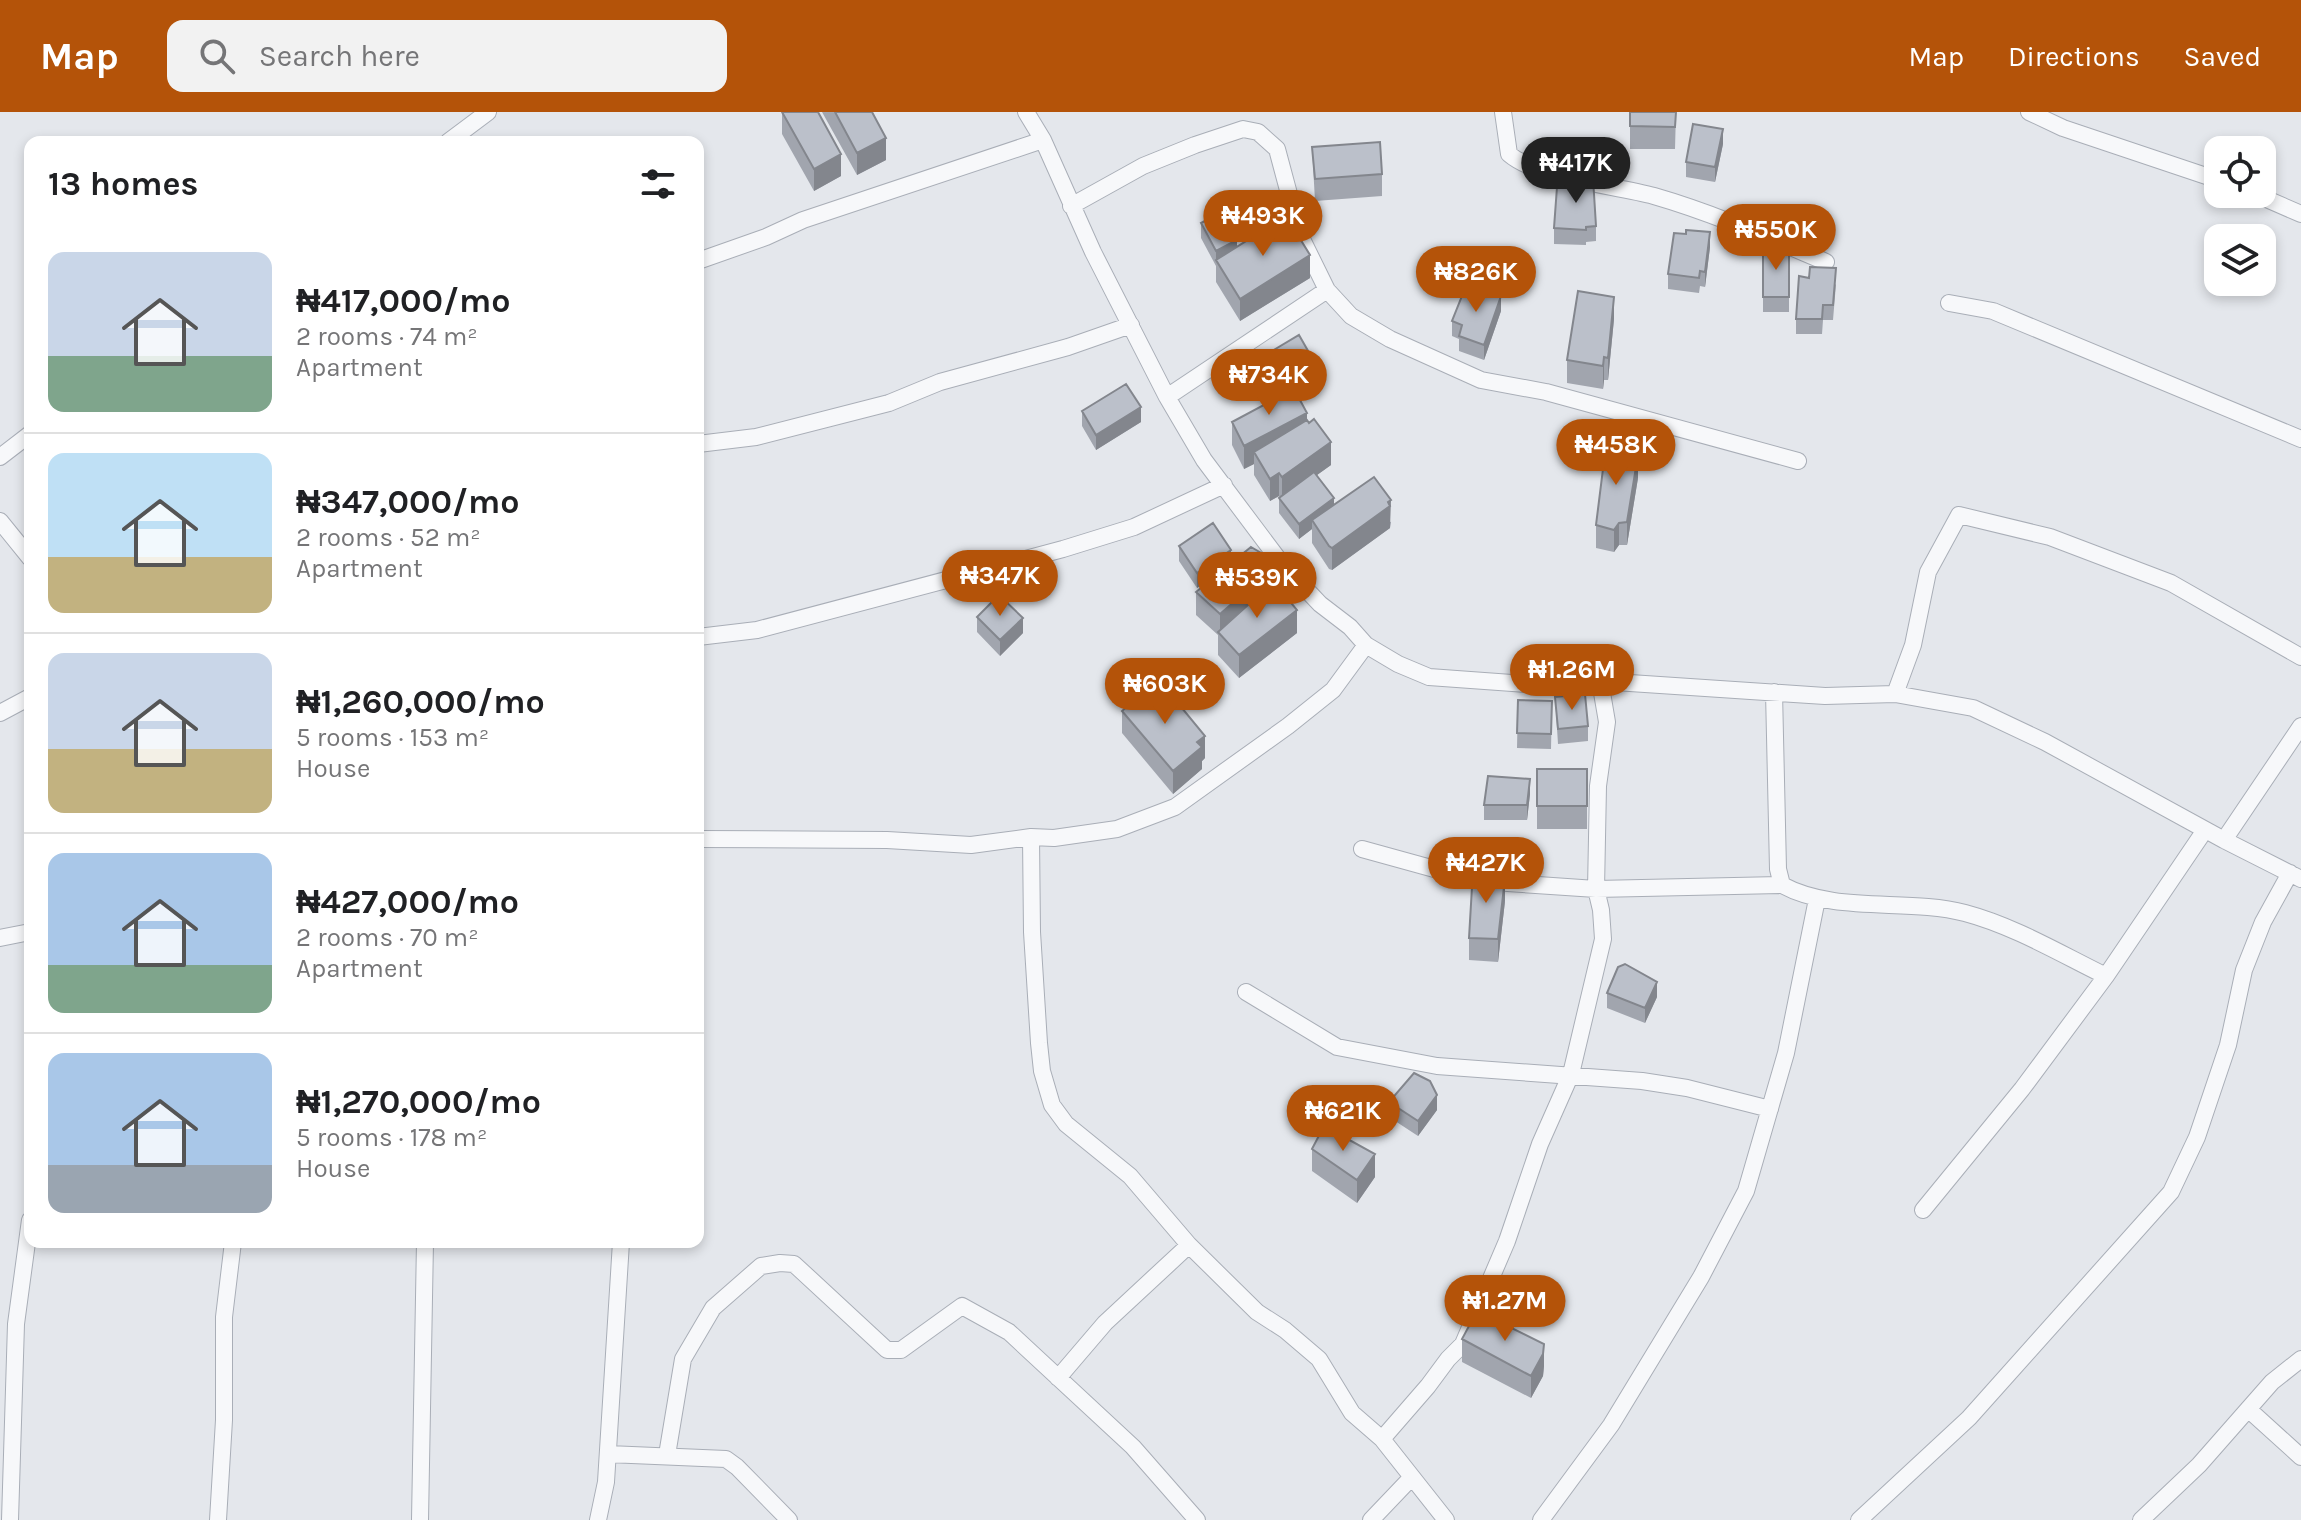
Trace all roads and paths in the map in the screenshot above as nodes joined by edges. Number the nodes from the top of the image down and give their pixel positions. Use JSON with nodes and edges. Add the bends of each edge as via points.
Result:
{"nodes":[{"id":1,"x":488,"y":112,"type":"edge"},
{"id":2,"x":1026,"y":112,"type":"edge"},
{"id":3,"x":1503,"y":112,"type":"edge"},
{"id":4,"x":2029,"y":112,"type":"edge"},
{"id":5,"x":456,"y":136,"type":"edge"},
{"id":6,"x":1043,"y":140,"type":"junction"},
{"id":7,"x":2204,"y":175,"type":"edge"},
{"id":8,"x":2276,"y":203,"type":"edge"},
{"id":9,"x":1071,"y":206,"type":"junction"},
{"id":10,"x":2301,"y":214,"type":"edge"},
{"id":11,"x":704,"y":259,"type":"edge"},
{"id":12,"x":1826,"y":262,"type":"dead end"},
{"id":13,"x":1327,"y":290,"type":"junction"},
{"id":14,"x":1949,"y":303,"type":"dead end"},
{"id":15,"x":1131,"y":325,"type":"junction"},
{"id":16,"x":1167,"y":397,"type":"junction"},
{"id":17,"x":24,"y":439,"type":"edge"},
{"id":18,"x":2301,"y":439,"type":"edge"},
{"id":19,"x":704,"y":443,"type":"edge"},
{"id":20,"x":0,"y":457,"type":"edge"},
{"id":21,"x":1798,"y":461,"type":"dead end"},
{"id":22,"x":1224,"y":485,"type":"junction"},
{"id":23,"x":0,"y":521,"type":"edge"},
{"id":24,"x":24,"y":551,"type":"edge"},
{"id":25,"x":704,"y":636,"type":"edge"},
{"id":26,"x":1366,"y":645,"type":"junction"},
{"id":27,"x":2301,"y":657,"type":"edge"},
{"id":28,"x":1600,"y":681,"type":"junction"},
{"id":29,"x":1774,"y":692,"type":"junction"},
{"id":30,"x":1895,"y":694,"type":"junction"},
{"id":31,"x":24,"y":700,"type":"edge"},
{"id":32,"x":0,"y":713,"type":"edge"},
{"id":33,"x":2301,"y":726,"type":"edge"},
{"id":34,"x":2205,"y":830,"type":"junction"},
{"id":35,"x":1031,"y":837,"type":"junction"},
{"id":36,"x":704,"y":839,"type":"edge"},
{"id":37,"x":2224,"y":840,"type":"junction"},
{"id":38,"x":1362,"y":849,"type":"dead end"},
{"id":39,"x":2296,"y":876,"type":"edge"},
{"id":40,"x":1782,"y":885,"type":"junction"},
{"id":41,"x":1596,"y":889,"type":"junction"},
{"id":42,"x":1817,"y":899,"type":"junction"},
{"id":43,"x":24,"y":933,"type":"edge"},
{"id":44,"x":0,"y":938,"type":"edge"},
{"id":45,"x":2106,"y":976,"type":"junction"},
{"id":46,"x":1246,"y":992,"type":"dead end"},
{"id":47,"x":1571,"y":1074,"type":"junction"},
{"id":48,"x":1770,"y":1109,"type":"junction"},
{"id":49,"x":1923,"y":1210,"type":"dead end"},
{"id":50,"x":1189,"y":1245,"type":"junction"},
{"id":51,"x":26,"y":1248,"type":"edge"},
{"id":52,"x":232,"y":1248,"type":"edge"},
{"id":53,"x":425,"y":1248,"type":"edge"},
{"id":54,"x":621,"y":1248,"type":"edge"},
{"id":55,"x":2301,"y":1359,"type":"edge"},
{"id":56,"x":1058,"y":1378,"type":"junction"},
{"id":57,"x":2248,"y":1409,"type":"junction"},
{"id":58,"x":1382,"y":1439,"type":"junction"},
{"id":59,"x":608,"y":1454,"type":"junction"},
{"id":60,"x":667,"y":1455,"type":"junction"},
{"id":61,"x":2301,"y":1457,"type":"edge"},
{"id":62,"x":1412,"y":1477,"type":"junction"},
{"id":63,"x":10,"y":1520,"type":"edge"},
{"id":64,"x":218,"y":1520,"type":"edge"},
{"id":65,"x":420,"y":1520,"type":"edge"},
{"id":66,"x":598,"y":1520,"type":"edge"},
{"id":67,"x":789,"y":1520,"type":"edge"},
{"id":68,"x":1197,"y":1520,"type":"edge"},
{"id":69,"x":1371,"y":1520,"type":"edge"},
{"id":70,"x":1446,"y":1520,"type":"edge"},
{"id":71,"x":1541,"y":1520,"type":"edge"},
{"id":72,"x":1859,"y":1520,"type":"edge"},
{"id":73,"x":2141,"y":1520,"type":"edge"}],
"edges":[{"from":1,"to":5,"type":"street"},
{"from":2,"to":6,"type":"street"},
{"from":3,"to":12,"type":"street","via":[[1509,154],[1520,163],[1696,209]]},
{"from":4,"to":7,"type":"street"},
{"from":6,"to":9,"type":"street"},
{"from":6,"to":11,"type":"street"},
{"from":8,"to":10,"type":"street"},
{"from":9,"to":13,"type":"street","via":[[1143,166],[1195,145],[1243,129],[1258,132],[1277,149],[1300,235]]},
{"from":9,"to":15,"type":"street"},
{"from":13,"to":16,"type":"street"},
{"from":13,"to":21,"type":"street","via":[[1351,316],[1390,339],[1481,380],[1546,392]]},
{"from":14,"to":18,"type":"street","via":[[1993,311]]},
{"from":15,"to":16,"type":"street"},
{"from":15,"to":19,"type":"street","via":[[940,382],[889,403],[756,437]]},
{"from":16,"to":22,"type":"street"},
{"from":17,"to":20,"type":"street"},
{"from":22,"to":25,"type":"street","via":[[1134,527],[1063,549],[757,630]]},
{"from":22,"to":26,"type":"street","via":[[1282,564]]},
{"from":23,"to":24,"type":"street"},
{"from":26,"to":28,"type":"street","via":[[1429,677],[1541,685]]},
{"from":26,"to":35,"type":"street","via":[[1333,690],[1175,807],[1117,829]]},
{"from":27,"to":30,"type":"street","via":[[2171,583],[2038,533],[1959,515],[1928,572],[1913,645]]},
{"from":28,"to":29,"type":"street"},
{"from":28,"to":41,"type":"street","via":[[1607,722],[1598,786]]},
{"from":29,"to":30,"type":"street"},
{"from":29,"to":40,"type":"street"},
{"from":30,"to":34,"type":"street","via":[[1973,708]]},
{"from":31,"to":32,"type":"street"},
{"from":33,"to":37,"type":"street"},
{"from":34,"to":37,"type":"street"},
{"from":34,"to":45,"type":"street"},
{"from":35,"to":36,"type":"street","via":[[971,845]]},
{"from":35,"to":50,"type":"street","via":[[1039,1043],[1052,1105],[1066,1124],[1130,1176]]},
{"from":37,"to":39,"type":"street"},
{"from":38,"to":41,"type":"street","via":[[1478,881]]},
{"from":39,"to":72,"type":"street","via":[[2263,922],[2244,970],[2228,1045],[2197,1137],[2171,1192],[1969,1418]]},
{"from":40,"to":41,"type":"street"},
{"from":40,"to":42,"type":"street"},
{"from":41,"to":47,"type":"street","via":[[1603,939]]},
{"from":42,"to":45,"type":"street","via":[[1964,913]]},
{"from":42,"to":48,"type":"street"},
{"from":43,"to":44,"type":"street"},
{"from":45,"to":49,"type":"street"},
{"from":46,"to":47,"type":"street","via":[[1337,1047],[1437,1066]]},
{"from":47,"to":48,"type":"street","via":[[1687,1088]]},
{"from":47,"to":58,"type":"street","via":[[1463,1344]]},
{"from":48,"to":71,"type":"street","via":[[1746,1191],[1701,1277],[1611,1425]]},
{"from":50,"to":56,"type":"street","via":[[1105,1323]]},
{"from":50,"to":58,"type":"street","via":[[1257,1312],[1319,1359],[1352,1413]]},
{"from":51,"to":63,"type":"street","via":[[16,1324]]},
{"from":52,"to":64,"type":"street","via":[[224,1317]]},
{"from":53,"to":65,"type":"street"},
{"from":54,"to":59,"type":"street"},
{"from":55,"to":57,"type":"street"},
{"from":56,"to":60,"type":"street","via":[[1009,1332],[962,1306],[901,1350],[887,1350],[794,1264],[761,1266],[713,1308],[683,1359]]},
{"from":56,"to":68,"type":"street","via":[[1133,1447]]},
{"from":57,"to":61,"type":"street"},
{"from":57,"to":73,"type":"street"},
{"from":58,"to":62,"type":"street"},
{"from":59,"to":60,"type":"street"},
{"from":59,"to":66,"type":"street"},
{"from":60,"to":67,"type":"street","via":[[726,1459]]},
{"from":62,"to":69,"type":"street"},
{"from":62,"to":70,"type":"street"}]}
